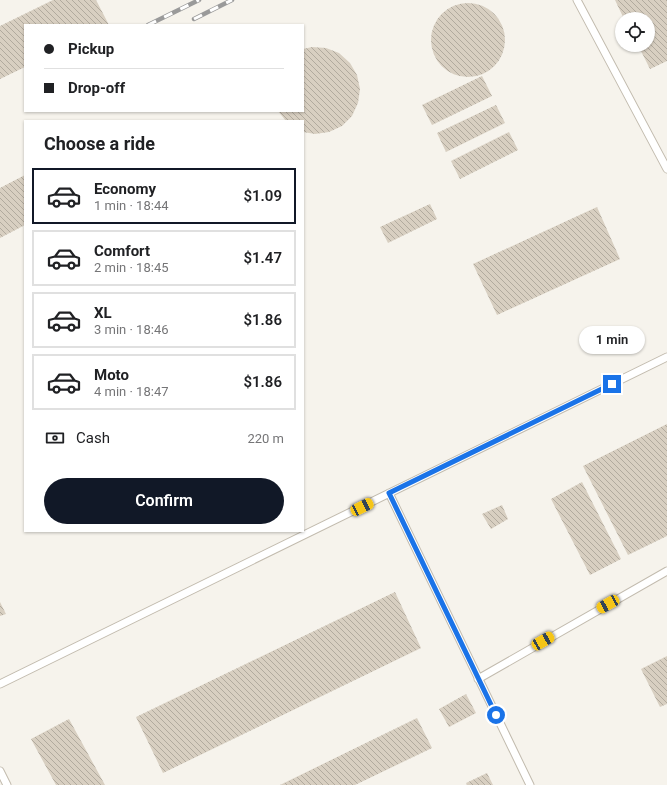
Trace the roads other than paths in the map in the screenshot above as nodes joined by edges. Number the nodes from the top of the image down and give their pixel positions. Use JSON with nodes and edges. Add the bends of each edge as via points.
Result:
{"nodes":[{"id":1,"x":577,"y":0,"type":"edge"},
{"id":2,"x":667,"y":169,"type":"edge"},
{"id":3,"x":667,"y":357,"type":"edge"},
{"id":4,"x":389,"y":493,"type":"junction"},
{"id":5,"x":667,"y":571,"type":"edge"},
{"id":6,"x":478,"y":679,"type":"junction"},
{"id":7,"x":0,"y":684,"type":"edge"},
{"id":8,"x":0,"y":770,"type":"edge"},
{"id":9,"x":7,"y":785,"type":"edge"},
{"id":10,"x":530,"y":785,"type":"edge"}],
"edges":[{"from":1,"to":2,"type":"lane"},
{"from":3,"to":4,"type":"lane"},
{"from":4,"to":6,"type":"lane"},
{"from":4,"to":7,"type":"lane"},
{"from":5,"to":6,"type":"lane"},
{"from":6,"to":10,"type":"lane"},
{"from":8,"to":9,"type":"lane"}]}
